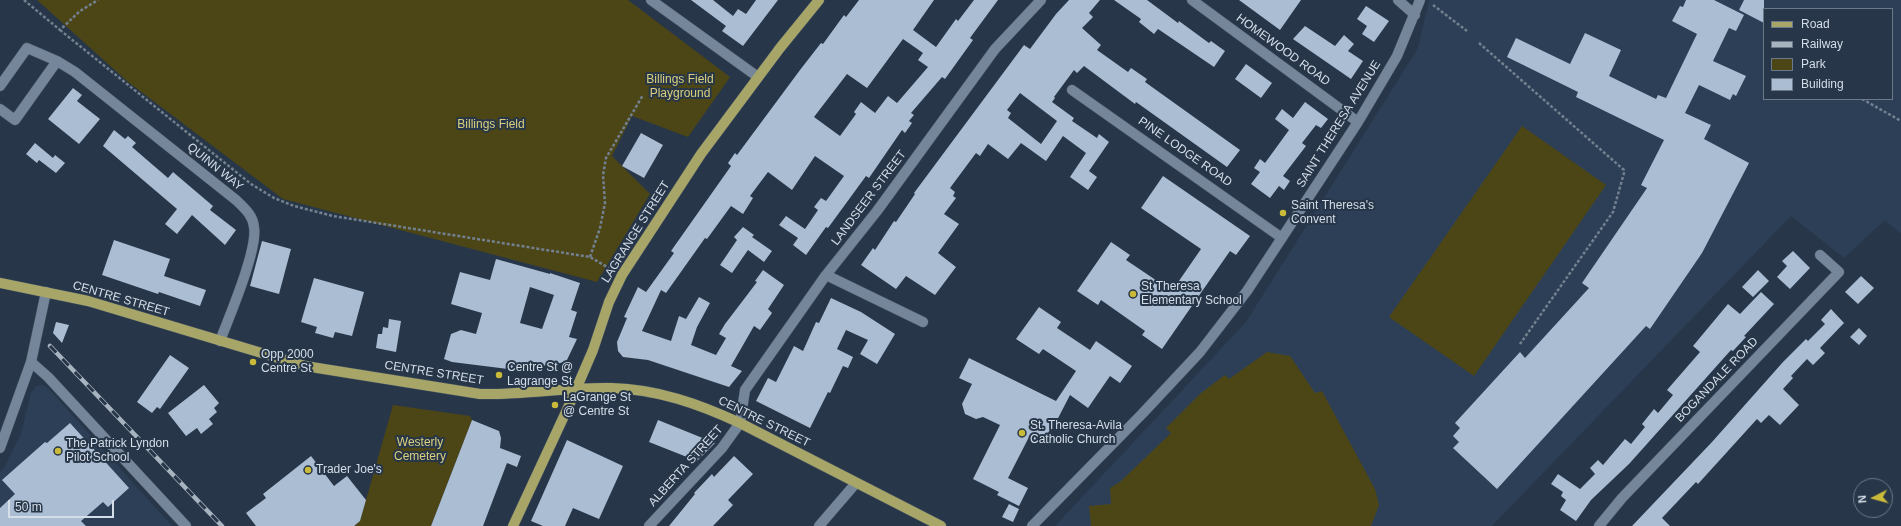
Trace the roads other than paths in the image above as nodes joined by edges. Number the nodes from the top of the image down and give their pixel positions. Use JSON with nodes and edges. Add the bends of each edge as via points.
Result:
{"nodes":[{"id":1,"x":651,"y":0,"type":"edge"},
{"id":2,"x":819,"y":0,"type":"edge"},
{"id":3,"x":1041,"y":0,"type":"edge"},
{"id":4,"x":1192,"y":0,"type":"edge"},
{"id":5,"x":1398,"y":0,"type":"edge"},
{"id":6,"x":1420,"y":0,"type":"edge"},
{"id":7,"x":1415,"y":15,"type":"junction"},
{"id":8,"x":57,"y":61,"type":"junction"},
{"id":9,"x":758,"y":77,"type":"junction"},
{"id":10,"x":0,"y":86,"type":"edge"},
{"id":11,"x":1072,"y":90,"type":"dead end"},
{"id":12,"x":0,"y":109,"type":"edge"},
{"id":13,"x":1358,"y":122,"type":"junction"},
{"id":14,"x":1282,"y":238,"type":"junction"},
{"id":15,"x":1820,"y":255,"type":"dead end"},
{"id":16,"x":826,"y":275,"type":"junction"},
{"id":17,"x":0,"y":284,"type":"edge"},
{"id":18,"x":46,"y":292,"type":"junction"},
{"id":19,"x":923,"y":322,"type":"dead end"},
{"id":20,"x":220,"y":341,"type":"junction"},
{"id":21,"x":31,"y":362,"type":"junction"},
{"id":22,"x":576,"y":390,"type":"junction"},
{"id":23,"x":740,"y":423,"type":"junction"},
{"id":24,"x":0,"y":448,"type":"edge"},
{"id":25,"x":856,"y":483,"type":"junction"},
{"id":26,"x":186,"y":526,"type":"edge"},
{"id":27,"x":513,"y":526,"type":"edge"},
{"id":28,"x":649,"y":526,"type":"edge"},
{"id":29,"x":819,"y":526,"type":"edge"},
{"id":30,"x":942,"y":526,"type":"edge"},
{"id":31,"x":1032,"y":526,"type":"edge"},
{"id":32,"x":1599,"y":526,"type":"edge"}],
"edges":[{"from":1,"to":9,"type":"street"},
{"from":2,"to":9,"type":"main road","name":"LAGRANGE STREET"},
{"from":3,"to":16,"type":"street","name":"LANDSEER STREET","via":[[995,49],[877,211]]},
{"from":4,"to":13,"type":"street","name":"HOMEWOOD ROAD"},
{"from":5,"to":7,"type":"street"},
{"from":6,"to":7,"type":"street","name":"SAINT THERESA AVENUE"},
{"from":7,"to":13,"type":"street","name":"SAINT THERESA AVENUE","via":[[1397,56]]},
{"from":8,"to":10,"type":"street","name":"QUINN WAY","via":[[27,48]]},
{"from":8,"to":12,"type":"street","via":[[15,120]]},
{"from":8,"to":20,"type":"street","name":"QUINN WAY","via":[[76,72],[230,195],[252,217],[255,236],[251,253]]},
{"from":9,"to":22,"type":"main road","name":"LAGRANGE STREET","via":[[701,154],[622,275],[609,302]]},
{"from":11,"to":14,"type":"street","name":"PINE LODGE ROAD"},
{"from":13,"to":14,"type":"street","name":"SAINT THERESA AVENUE"},
{"from":14,"to":31,"type":"street","name":"SAINT THERESA AVENUE","via":[[1200,352]]},
{"from":15,"to":32,"type":"street","name":"BOGANDALE ROAD","via":[[1839,272],[1622,498]]},
{"from":16,"to":19,"type":"street"},
{"from":16,"to":23,"type":"street","name":"LANDSEER STREET","via":[[746,390]]},
{"from":17,"to":18,"type":"main road","name":"CENTRE STREET"},
{"from":18,"to":20,"type":"main road","name":"CENTRE STREET","via":[[88,301]]},
{"from":18,"to":21,"type":"street"},
{"from":20,"to":22,"type":"main road","name":"CENTRE STREET","via":[[305,366],[480,394]]},
{"from":21,"to":24,"type":"street"},
{"from":21,"to":26,"type":"street","via":[[48,377]]},
{"from":22,"to":23,"type":"main road","name":"CENTRE STREET","via":[[614,388],[671,397]]},
{"from":22,"to":27,"type":"main road","name":"LAGRANGE STREET"},
{"from":23,"to":25,"type":"main road","name":"CENTRE STREET"},
{"from":23,"to":28,"type":"street","name":"ALBERTA STREET","via":[[722,448]]},
{"from":25,"to":29,"type":"street"},
{"from":25,"to":30,"type":"main road","name":"CENTRE STREET"}]}
